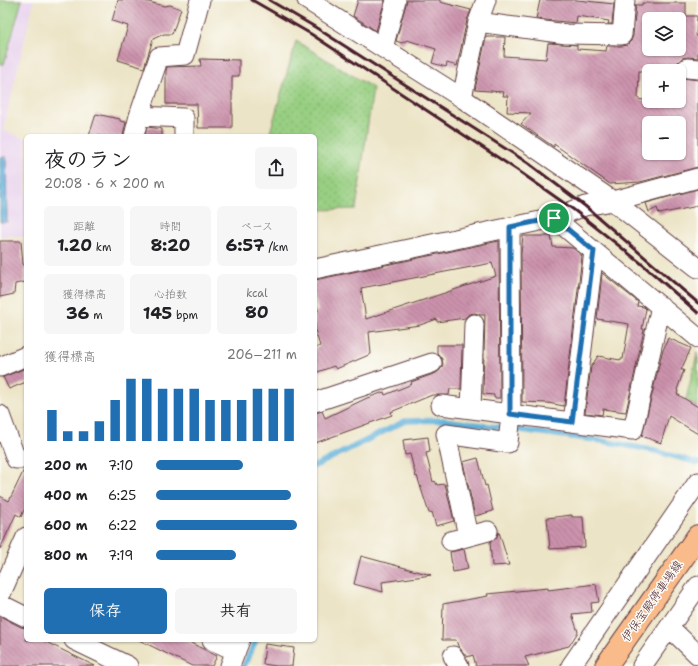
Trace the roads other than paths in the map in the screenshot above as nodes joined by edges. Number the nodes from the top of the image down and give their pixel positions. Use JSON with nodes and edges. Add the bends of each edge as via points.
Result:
{"nodes":[{"id":1,"x":396,"y":0,"type":"edge"},
{"id":2,"x":486,"y":0,"type":"edge"},
{"id":3,"x":625,"y":0,"type":"edge"},
{"id":4,"x":195,"y":1,"type":"edge"},
{"id":5,"x":312,"y":1,"type":"edge"},
{"id":6,"x":478,"y":22,"type":"junction"},
{"id":7,"x":383,"y":48,"type":"junction"},
{"id":8,"x":462,"y":98,"type":"junction"},
{"id":9,"x":140,"y":116,"type":"junction"},
{"id":10,"x":135,"y":134,"type":"edge"},
{"id":11,"x":184,"y":134,"type":"edge"},
{"id":12,"x":698,"y":178,"type":"edge"},
{"id":13,"x":613,"y":201,"type":"junction"},
{"id":14,"x":554,"y":218,"type":"junction"},
{"id":15,"x":510,"y":227,"type":"junction"},
{"id":16,"x":594,"y":251,"type":"junction"},
{"id":17,"x":698,"y":268,"type":"edge"},
{"id":18,"x":317,"y":269,"type":"edge"},
{"id":19,"x":661,"y":306,"type":"junction"},
{"id":20,"x":474,"y":324,"type":"dead end"},
{"id":21,"x":698,"y":338,"type":"edge"},
{"id":22,"x":24,"y":357,"type":"edge"},
{"id":23,"x":432,"y":363,"type":"dead end"},
{"id":24,"x":0,"y":368,"type":"edge"},
{"id":25,"x":317,"y":401,"type":"edge"},
{"id":26,"x":441,"y":406,"type":"dead end"},
{"id":27,"x":471,"y":409,"type":"junction"},
{"id":28,"x":510,"y":414,"type":"junction"},
{"id":29,"x":0,"y":415,"type":"edge"},
{"id":30,"x":572,"y":422,"type":"junction"},
{"id":31,"x":24,"y":459,"type":"edge"},
{"id":32,"x":698,"y":482,"type":"edge"},
{"id":33,"x":488,"y":531,"type":"dead end"},
{"id":34,"x":698,"y":536,"type":"edge"},
{"id":35,"x":24,"y":545,"type":"edge"},
{"id":36,"x":698,"y":586,"type":"edge"},
{"id":37,"x":0,"y":596,"type":"edge"},
{"id":38,"x":0,"y":604,"type":"edge"},
{"id":39,"x":24,"y":615,"type":"edge"},
{"id":40,"x":669,"y":627,"type":"junction"},
{"id":41,"x":78,"y":642,"type":"edge"},
{"id":42,"x":216,"y":642,"type":"edge"},
{"id":43,"x":235,"y":652,"type":"edge"},
{"id":44,"x":698,"y":656,"type":"edge"},
{"id":45,"x":128,"y":666,"type":"edge"},
{"id":46,"x":571,"y":666,"type":"edge"},
{"id":47,"x":606,"y":666,"type":"edge"},
{"id":48,"x":642,"y":666,"type":"edge"}],
"edges":[{"from":1,"to":7,"type":"street"},
{"from":2,"to":6,"type":"street"},
{"from":3,"to":6,"type":"street","via":[[622,35],[566,34]]},
{"from":4,"to":9,"type":"street","via":[[185,55],[159,56]]},
{"from":5,"to":7,"type":"street"},
{"from":6,"to":8,"type":"street"},
{"from":7,"to":8,"type":"street"},
{"from":8,"to":13,"type":"street"},
{"from":9,"to":10,"type":"street"},
{"from":9,"to":11,"type":"street","via":[[184,118]]},
{"from":12,"to":13,"type":"street"},
{"from":13,"to":14,"type":"street","via":[[585,206]]},
{"from":13,"to":17,"type":"street"},
{"from":14,"to":15,"type":"street"},
{"from":14,"to":16,"type":"street"},
{"from":15,"to":18,"type":"street"},
{"from":15,"to":28,"type":"street"},
{"from":16,"to":19,"type":"street"},
{"from":16,"to":30,"type":"street"},
{"from":19,"to":21,"type":"street"},
{"from":19,"to":30,"type":"street","via":[[633,430]]},
{"from":20,"to":27,"type":"street"},
{"from":22,"to":24,"type":"street"},
{"from":23,"to":25,"type":"street"},
{"from":26,"to":27,"type":"street"},
{"from":27,"to":28,"type":"street"},
{"from":28,"to":30,"type":"street"},
{"from":28,"to":33,"type":"street","via":[[508,443],[446,434],[460,539]]},
{"from":29,"to":31,"type":"street","via":[[16,459]]},
{"from":32,"to":46,"type":"street"},
{"from":34,"to":47,"type":"main road","name":"伊保宝殿停車場線"},
{"from":35,"to":37,"type":"street"},
{"from":36,"to":40,"type":"street"},
{"from":38,"to":39,"type":"street"},
{"from":40,"to":44,"type":"street"},
{"from":40,"to":48,"type":"street"},
{"from":41,"to":45,"type":"street"},
{"from":42,"to":43,"type":"street"}]}
